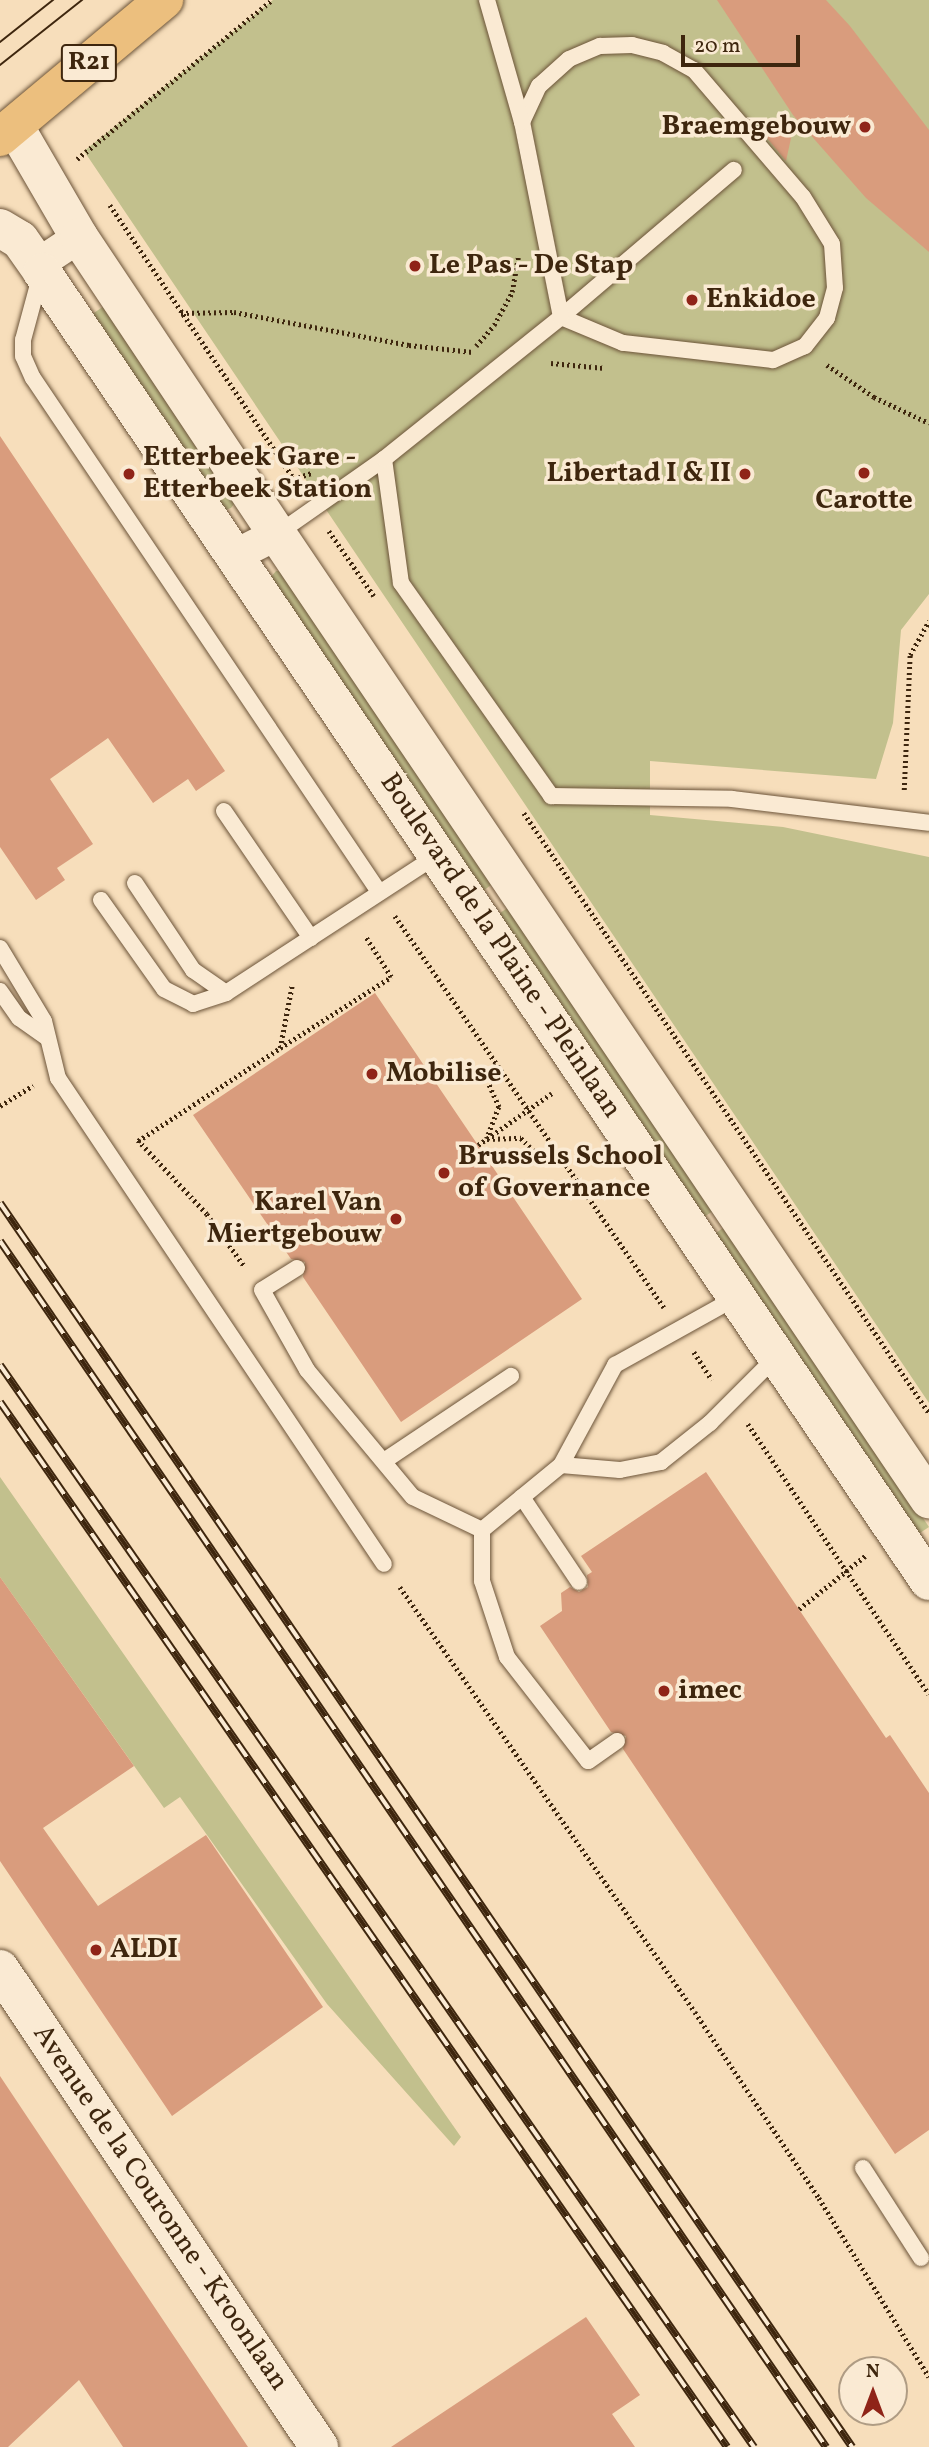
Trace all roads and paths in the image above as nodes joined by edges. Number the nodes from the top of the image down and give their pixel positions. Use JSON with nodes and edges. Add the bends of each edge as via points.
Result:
{"nodes":[{"id":1,"x":164,"y":0,"type":"edge"},
{"id":2,"x":272,"y":0,"type":"edge"},
{"id":3,"x":487,"y":0,"type":"edge"},
{"id":4,"x":522,"y":122,"type":"junction"},
{"id":5,"x":802,"y":124,"type":"dead end"},
{"id":6,"x":7,"y":132,"type":"edge"},
{"id":7,"x":778,"y":141,"type":"dead end"},
{"id":8,"x":86,"y":169,"type":"dead end"},
{"id":9,"x":734,"y":170,"type":"dead end"},
{"id":10,"x":108,"y":202,"type":"dead end"},
{"id":11,"x":0,"y":228,"type":"edge"},
{"id":12,"x":79,"y":237,"type":"junction"},
{"id":13,"x":518,"y":254,"type":"dead end"},
{"id":14,"x":40,"y":268,"type":"junction"},
{"id":15,"x":561,"y":317,"type":"junction"},
{"id":16,"x":460,"y":360,"type":"dead end"},
{"id":17,"x":821,"y":360,"type":"dead end"},
{"id":18,"x":929,"y":423,"type":"edge"},
{"id":19,"x":384,"y":459,"type":"junction"},
{"id":20,"x":318,"y":470,"type":"dead end"},
{"id":21,"x":294,"y":479,"type":"junction"},
{"id":22,"x":283,"y":481,"type":"dead end"},
{"id":23,"x":314,"y":510,"type":"junction"},
{"id":24,"x":276,"y":534,"type":"junction"},
{"id":25,"x":234,"y":556,"type":"junction"},
{"id":26,"x":929,"y":621,"type":"edge"},
{"id":27,"x":916,"y":792,"type":"dead end"},
{"id":28,"x":224,"y":811,"type":"dead end"},
{"id":29,"x":929,"y":823,"type":"edge"},
{"id":30,"x":438,"y":855,"type":"junction"},
{"id":31,"x":135,"y":883,"type":"dead end"},
{"id":32,"x":379,"y":892,"type":"junction"},
{"id":33,"x":101,"y":900,"type":"dead end"},
{"id":34,"x":349,"y":912,"type":"junction"},
{"id":35,"x":305,"y":942,"type":"junction"},
{"id":36,"x":0,"y":948,"type":"edge"},
{"id":37,"x":0,"y":991,"type":"edge"},
{"id":38,"x":226,"y":992,"type":"junction"},
{"id":39,"x":652,"y":997,"type":"dead end"},
{"id":40,"x":48,"y":1038,"type":"junction"},
{"id":41,"x":279,"y":1048,"type":"junction"},
{"id":42,"x":497,"y":1065,"type":"junction"},
{"id":43,"x":556,"y":1090,"type":"dead end"},
{"id":44,"x":528,"y":1110,"type":"junction"},
{"id":45,"x":131,"y":1130,"type":"dead end"},
{"id":46,"x":487,"y":1139,"type":"junction"},
{"id":47,"x":138,"y":1141,"type":"junction"},
{"id":48,"x":478,"y":1145,"type":"dead end"},
{"id":49,"x":560,"y":1156,"type":"junction"},
{"id":50,"x":297,"y":1268,"type":"dead end"},
{"id":51,"x":262,"y":1290,"type":"junction"},
{"id":52,"x":737,"y":1297,"type":"junction"},
{"id":53,"x":680,"y":1329,"type":"junction"},
{"id":54,"x":778,"y":1356,"type":"junction"},
{"id":55,"x":511,"y":1376,"type":"dead end"},
{"id":56,"x":729,"y":1407,"type":"junction"},
{"id":57,"x":929,"y":1413,"type":"edge"},
{"id":58,"x":384,"y":1461,"type":"junction"},
{"id":59,"x":561,"y":1465,"type":"junction"},
{"id":60,"x":522,"y":1497,"type":"junction"},
{"id":61,"x":929,"y":1499,"type":"edge"},
{"id":62,"x":482,"y":1530,"type":"junction"},
{"id":63,"x":868,"y":1553,"type":"dead end"},
{"id":64,"x":384,"y":1564,"type":"joint"},
{"id":65,"x":848,"y":1569,"type":"junction"},
{"id":66,"x":929,"y":1581,"type":"edge"},
{"id":67,"x":579,"y":1582,"type":"dead end"},
{"id":68,"x":799,"y":1609,"type":"dead end"},
{"id":69,"x":929,"y":1695,"type":"edge"},
{"id":70,"x":617,"y":1741,"type":"dead end"},
{"id":71,"x":2,"y":1975,"type":"edge"},
{"id":72,"x":863,"y":2168,"type":"dead end"},
{"id":73,"x":926,"y":2260,"type":"edge"},
{"id":74,"x":929,"y":2377,"type":"edge"},
{"id":75,"x":319,"y":2447,"type":"edge"}],
"edges":[{"from":1,"to":6,"type":"main road","number":"R21"},
{"from":2,"to":8,"type":"path","via":[[78,158]]},
{"from":3,"to":4,"type":"lane"},
{"from":4,"to":15,"type":"lane"},
{"from":4,"to":15,"type":"lane","via":[[539,86],[569,59],[600,46],[632,45],[663,52],[694,70],[803,197],[832,244],[835,288],[827,318],[805,346],[773,360],[623,343]]},
{"from":5,"to":7,"type":"path"},
{"from":6,"to":12,"type":"main road","name":"Boulevard de la Plaine - Pleinlaan"},
{"from":9,"to":15,"type":"lane"},
{"from":10,"to":21,"type":"path"},
{"from":11,"to":14,"type":"main road","name":"Boulevard de la Plaine - Pleinlaan","via":[[20,240]]},
{"from":12,"to":14,"type":"street"},
{"from":12,"to":24,"type":"main road","name":"Boulevard de la Plaine - Pleinlaan"},
{"from":13,"to":16,"type":"path","via":[[512,292],[494,325]]},
{"from":14,"to":25,"type":"main road","name":"Boulevard de la Plaine - Pleinlaan"},
{"from":14,"to":32,"type":"lane","via":[[23,340],[23,356],[33,378]]},
{"from":15,"to":19,"type":"lane"},
{"from":17,"to":18,"type":"path","via":[[874,397]]},
{"from":19,"to":23,"type":"lane"},
{"from":19,"to":29,"type":"lane","via":[[401,583],[551,796],[732,799]]},
{"from":20,"to":21,"type":"path"},
{"from":21,"to":22,"type":"path"},
{"from":21,"to":23,"type":"path"},
{"from":23,"to":24,"type":"lane"},
{"from":24,"to":25,"type":"street"},
{"from":24,"to":61,"type":"main road","name":"Boulevard de la Plaine - Pleinlaan"},
{"from":25,"to":30,"type":"main road","name":"Boulevard de la Plaine - Pleinlaan"},
{"from":26,"to":27,"type":"path","via":[[909,655],[902,789]]},
{"from":28,"to":35,"type":"lane"},
{"from":30,"to":32,"type":"lane"},
{"from":30,"to":52,"type":"main road","name":"Boulevard de la Plaine - Pleinlaan"},
{"from":31,"to":38,"type":"lane","via":[[193,970]]},
{"from":32,"to":34,"type":"lane"},
{"from":32,"to":42,"type":"path"},
{"from":33,"to":38,"type":"lane","via":[[164,989],[193,1004]]},
{"from":34,"to":35,"type":"lane"},
{"from":34,"to":41,"type":"path","via":[[391,977]]},
{"from":35,"to":38,"type":"lane"},
{"from":35,"to":41,"type":"path"},
{"from":36,"to":40,"type":"lane","via":[[44,1021]]},
{"from":37,"to":40,"type":"lane","via":[[19,1018]]},
{"from":39,"to":57,"type":"path"},
{"from":40,"to":64,"type":"lane","via":[[58,1078]]},
{"from":41,"to":47,"type":"path"},
{"from":42,"to":44,"type":"path"},
{"from":42,"to":46,"type":"path","via":[[485,1075],[499,1107]]},
{"from":43,"to":44,"type":"path"},
{"from":44,"to":46,"type":"path"},
{"from":44,"to":49,"type":"path"},
{"from":45,"to":47,"type":"path"},
{"from":46,"to":48,"type":"path"},
{"from":46,"to":49,"type":"path","via":[[521,1138],[546,1163]]},
{"from":47,"to":51,"type":"path","via":[[206,1214]]},
{"from":49,"to":53,"type":"path"},
{"from":50,"to":51,"type":"lane"},
{"from":51,"to":58,"type":"lane","via":[[307,1370]]},
{"from":52,"to":53,"type":"lane"},
{"from":52,"to":54,"type":"main road","name":"Boulevard de la Plaine - Pleinlaan"},
{"from":53,"to":56,"type":"path"},
{"from":53,"to":59,"type":"lane","via":[[615,1365]]},
{"from":54,"to":56,"type":"lane"},
{"from":54,"to":66,"type":"main road","name":"Boulevard de la Plaine - Pleinlaan"},
{"from":55,"to":58,"type":"lane"},
{"from":56,"to":59,"type":"lane","via":[[661,1462],[620,1470]]},
{"from":56,"to":65,"type":"path","via":[[752,1428]]},
{"from":58,"to":62,"type":"lane","via":[[413,1497]]},
{"from":59,"to":60,"type":"lane"},
{"from":60,"to":62,"type":"lane"},
{"from":60,"to":67,"type":"lane"},
{"from":62,"to":70,"type":"lane","via":[[482,1581],[507,1657],[588,1761]]},
{"from":63,"to":65,"type":"path"},
{"from":64,"to":74,"type":"path","via":[[703,2024],[827,2210]]},
{"from":65,"to":68,"type":"path"},
{"from":65,"to":69,"type":"path"},
{"from":71,"to":75,"type":"main road","name":"Avenue de la Couronne - Kroonlaan"},
{"from":72,"to":73,"type":"lane"}]}
